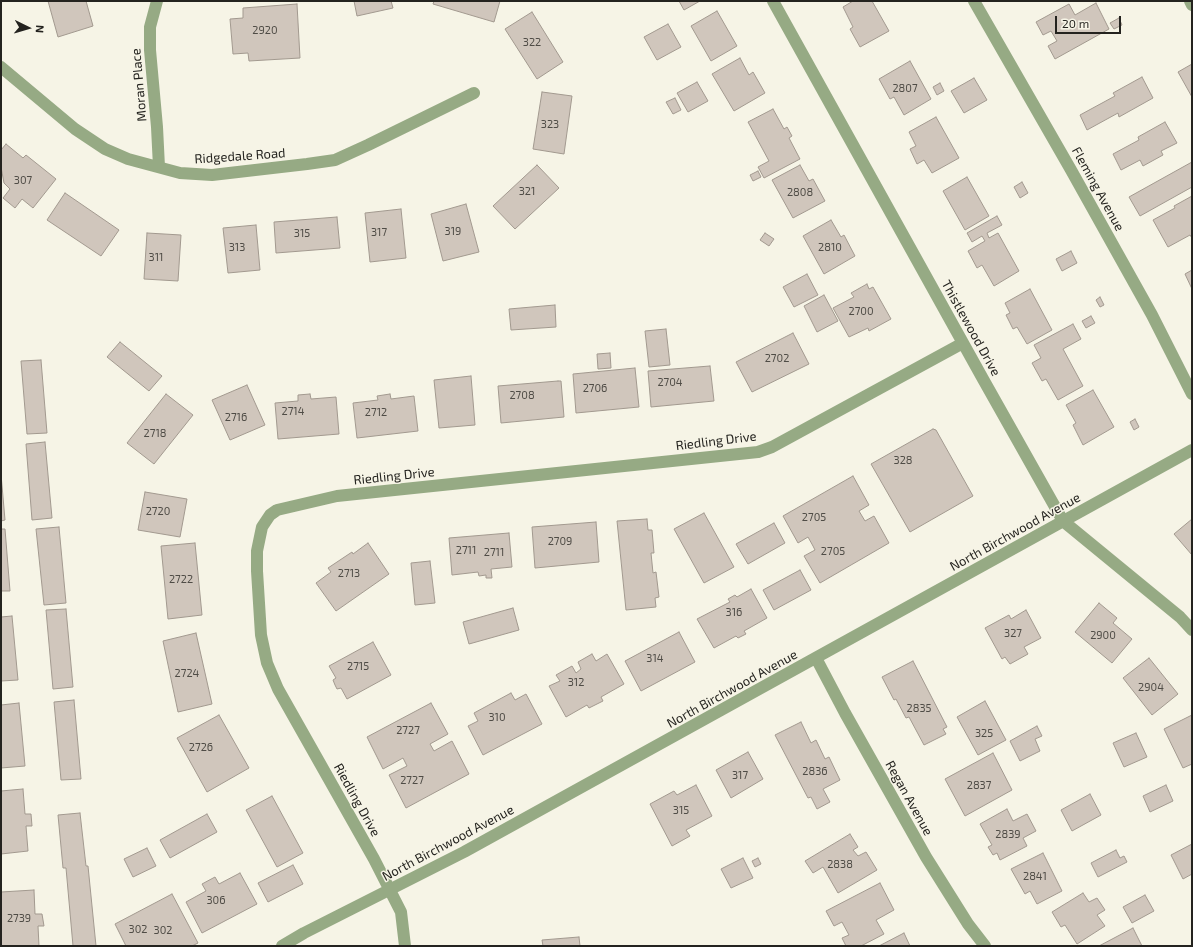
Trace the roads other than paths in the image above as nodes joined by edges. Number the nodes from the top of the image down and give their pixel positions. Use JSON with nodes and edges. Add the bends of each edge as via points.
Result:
{"nodes":[{"id":1,"x":157,"y":1,"type":"edge"},
{"id":2,"x":773,"y":1,"type":"edge"},
{"id":3,"x":974,"y":1,"type":"edge"},
{"id":4,"x":1190,"y":1,"type":"edge"},
{"id":5,"x":1192,"y":5,"type":"edge"},
{"id":6,"x":1,"y":67,"type":"edge"},
{"id":7,"x":474,"y":93,"type":"dead end"},
{"id":8,"x":159,"y":167,"type":"junction"},
{"id":9,"x":963,"y":343,"type":"junction"},
{"id":10,"x":1192,"y":394,"type":"edge"},
{"id":11,"x":1192,"y":450,"type":"edge"},
{"id":12,"x":1063,"y":521,"type":"junction"},
{"id":13,"x":1192,"y":630,"type":"edge"},
{"id":14,"x":816,"y":658,"type":"junction"},
{"id":15,"x":388,"y":890,"type":"junction"},
{"id":16,"x":282,"y":946,"type":"edge"},
{"id":17,"x":405,"y":946,"type":"edge"},
{"id":18,"x":985,"y":946,"type":"edge"}],
"edges":[{"from":1,"to":8,"type":"street","name":"Moran Place","via":[[150,27],[150,50]]},
{"from":2,"to":9,"type":"street","name":"Thistlewood Drive"},
{"from":3,"to":10,"type":"street","name":"Fleming Avenue","via":[[1152,315]]},
{"from":4,"to":5,"type":"street"},
{"from":6,"to":8,"type":"street","name":"Ridgedale Road","via":[[104,149],[128,159]]},
{"from":7,"to":8,"type":"street","name":"Ridgedale Road","via":[[368,146],[334,160],[212,175],[180,173]]},
{"from":9,"to":12,"type":"street","name":"Thistlewood Drive"},
{"from":9,"to":15,"type":"street","name":"Riedling Drive","via":[[772,447],[758,452],[337,496],[277,510],[270,516],[262,527],[257,558],[261,635],[267,663],[278,689],[374,859]]},
{"from":11,"to":12,"type":"street","name":"North Birchwood Avenue"},
{"from":12,"to":13,"type":"street","name":"Thistlewood Drive","via":[[1180,617]]},
{"from":12,"to":14,"type":"street","name":"North Birchwood Avenue"},
{"from":14,"to":15,"type":"street","name":"North Birchwood Avenue","via":[[464,852]]},
{"from":14,"to":18,"type":"street","name":"Regan Avenue","via":[[926,857],[968,924]]},
{"from":15,"to":16,"type":"street","name":"North Birchwood Avenue"},
{"from":15,"to":17,"type":"street","name":"Riedling Drive","via":[[401,912]]}]}
